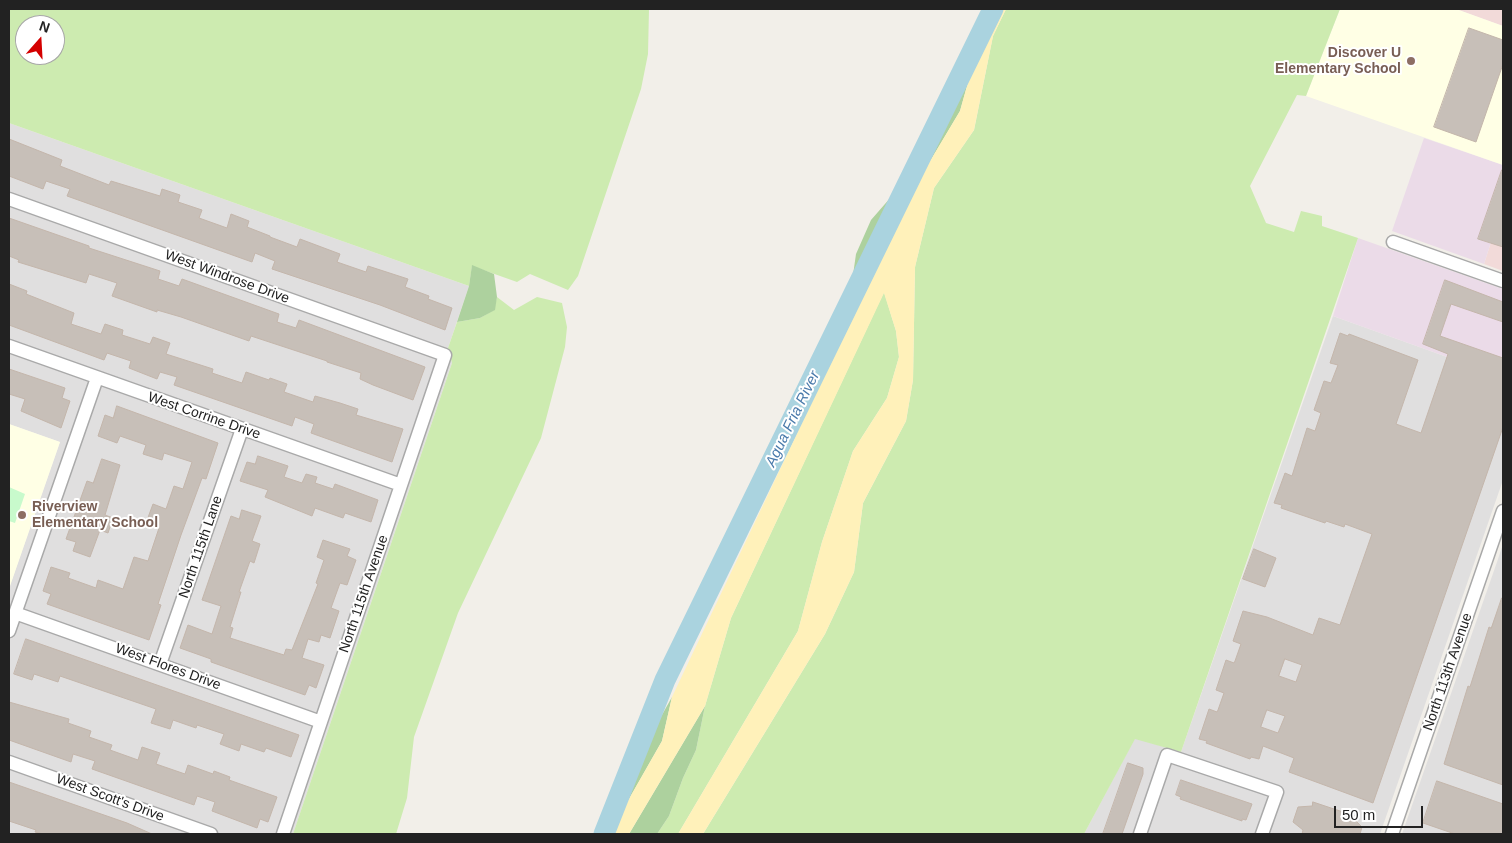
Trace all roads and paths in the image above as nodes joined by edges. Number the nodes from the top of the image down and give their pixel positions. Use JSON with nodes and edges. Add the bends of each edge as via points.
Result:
{"nodes":[{"id":1,"x":9,"y":198,"type":"edge"},
{"id":2,"x":1393,"y":242,"type":"dead end"},
{"id":3,"x":1503,"y":281,"type":"edge"},
{"id":4,"x":9,"y":346,"type":"edge"},
{"id":5,"x":445,"y":355,"type":"joint"},
{"id":6,"x":97,"y":378,"type":"junction"},
{"id":7,"x":242,"y":429,"type":"junction"},
{"id":8,"x":401,"y":485,"type":"junction"},
{"id":9,"x":1503,"y":510,"type":"edge"},
{"id":10,"x":15,"y":613,"type":"junction"},
{"id":11,"x":9,"y":631,"type":"edge"},
{"id":12,"x":160,"y":664,"type":"junction"},
{"id":13,"x":321,"y":722,"type":"junction"},
{"id":14,"x":9,"y":762,"type":"edge"},
{"id":15,"x":211,"y":834,"type":"edge"},
{"id":16,"x":284,"y":834,"type":"edge"},
{"id":17,"x":1140,"y":834,"type":"edge"},
{"id":18,"x":1262,"y":834,"type":"edge"},
{"id":19,"x":1392,"y":834,"type":"edge"}],
"edges":[{"from":1,"to":5,"type":"street","name":"West Windrose Drive"},
{"from":2,"to":3,"type":"street"},
{"from":4,"to":6,"type":"street","name":"West Corrine Drive"},
{"from":5,"to":8,"type":"street","name":"North 115th Avenue"},
{"from":6,"to":7,"type":"street","name":"West Corrine Drive"},
{"from":6,"to":10,"type":"street"},
{"from":7,"to":8,"type":"street","name":"West Corrine Drive"},
{"from":7,"to":12,"type":"street","name":"North 115th Lane"},
{"from":8,"to":13,"type":"street","name":"North 115th Avenue"},
{"from":9,"to":19,"type":"street","name":"North 113th Avenue"},
{"from":10,"to":11,"type":"street"},
{"from":10,"to":12,"type":"street","name":"West Flores Drive"},
{"from":12,"to":13,"type":"street","name":"West Flores Drive"},
{"from":13,"to":16,"type":"street","name":"North 115th Avenue"},
{"from":14,"to":15,"type":"street","name":"West Scott's Drive"},
{"from":17,"to":18,"type":"street","via":[[1167,755],[1277,792]]}]}
